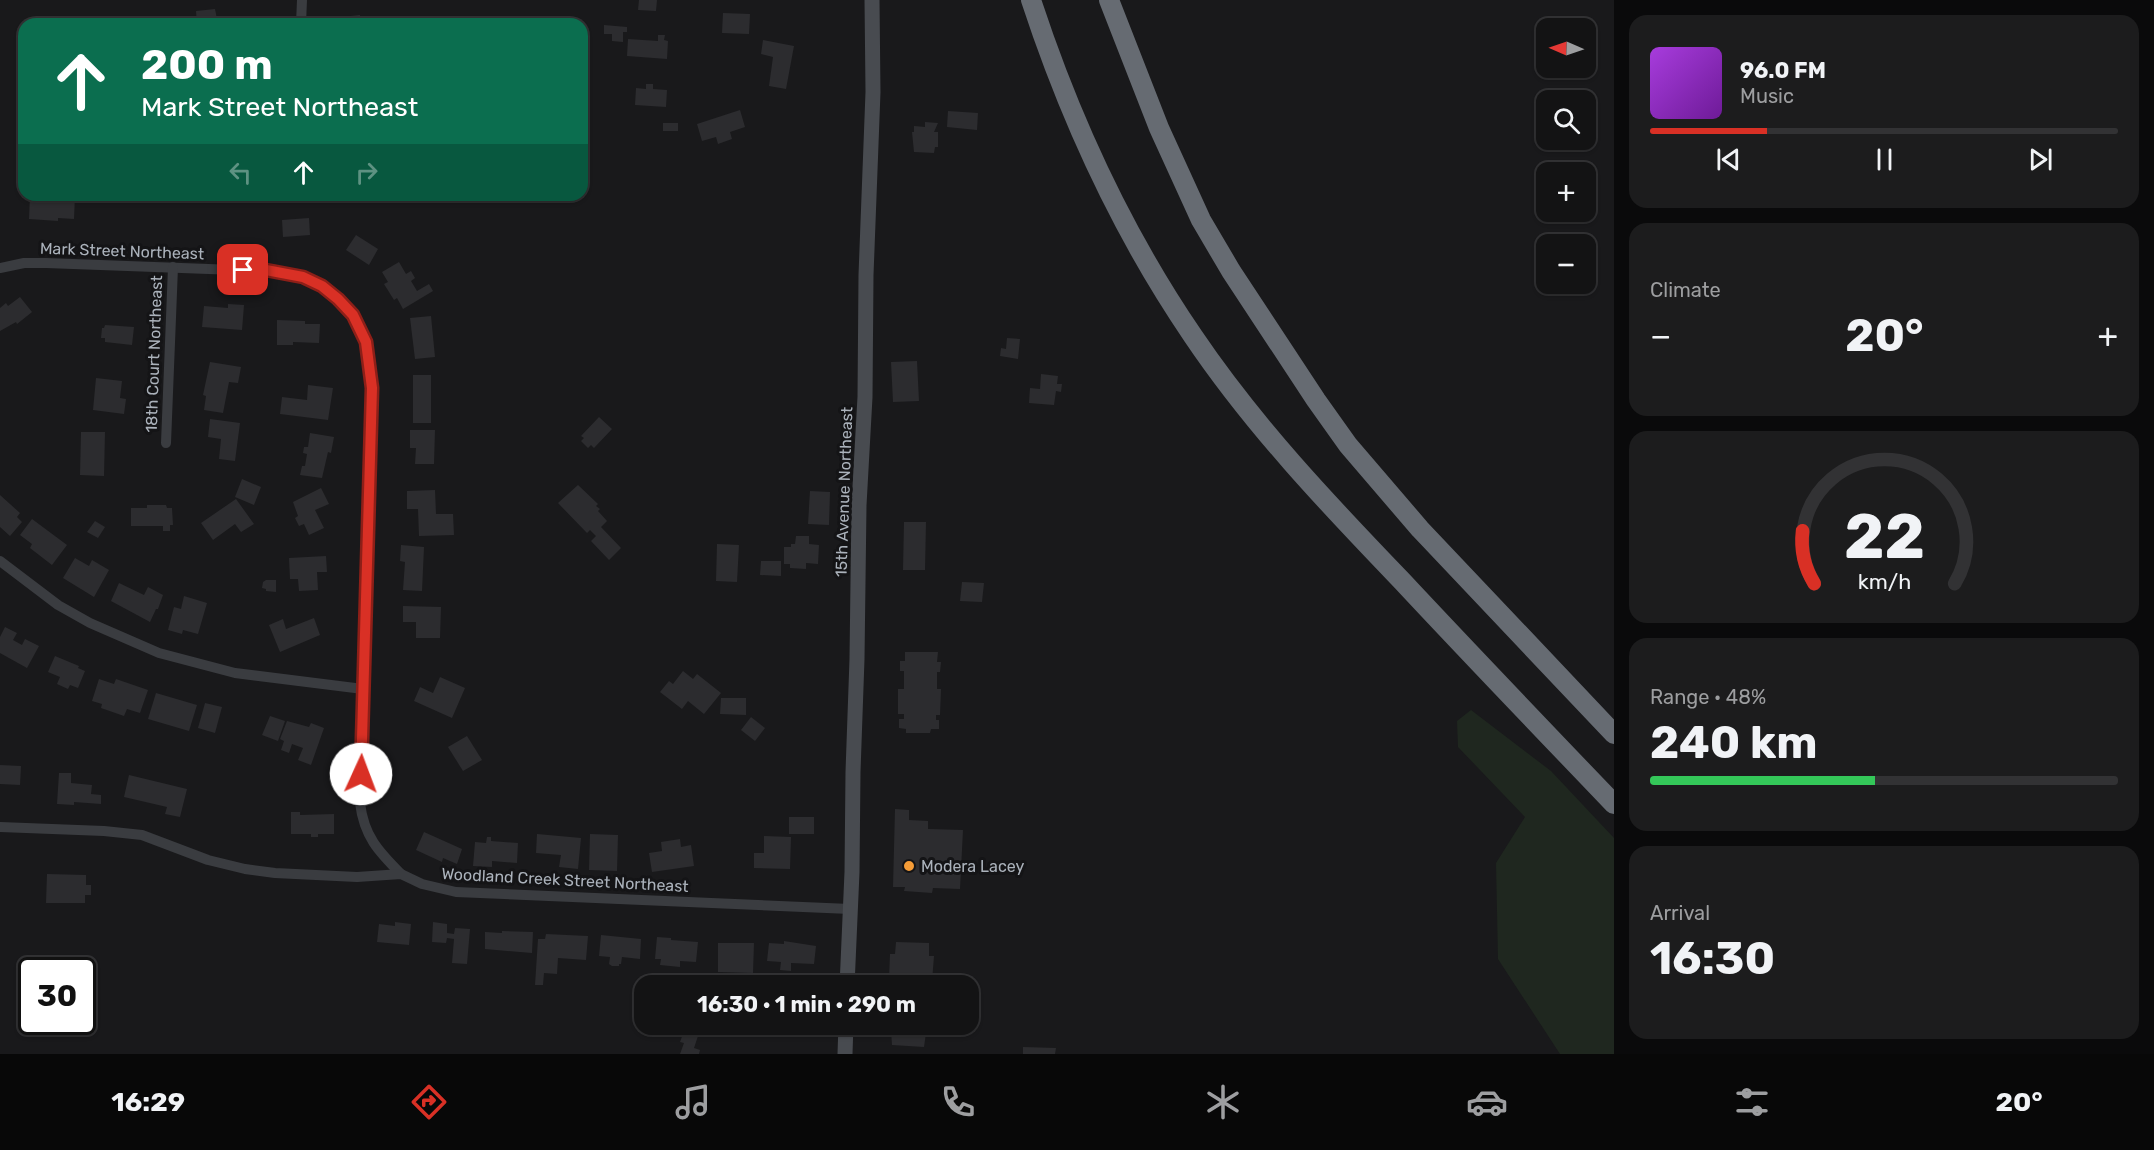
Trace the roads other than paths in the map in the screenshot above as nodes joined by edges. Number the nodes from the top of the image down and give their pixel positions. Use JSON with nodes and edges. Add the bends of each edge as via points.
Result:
{"nodes":[{"id":1,"x":302,"y":0,"type":"edge"},
{"id":2,"x":872,"y":0,"type":"edge"},
{"id":3,"x":1032,"y":0,"type":"edge"},
{"id":4,"x":1109,"y":0,"type":"edge"},
{"id":5,"x":301,"y":18,"type":"edge"},
{"id":6,"x":0,"y":267,"type":"edge"},
{"id":7,"x":173,"y":267,"type":"junction"},
{"id":8,"x":166,"y":443,"type":"dead end"},
{"id":9,"x":0,"y":561,"type":"edge"},
{"id":10,"x":363,"y":689,"type":"junction"},
{"id":11,"x":1614,"y":734,"type":"edge"},
{"id":12,"x":1614,"y":804,"type":"edge"},
{"id":13,"x":0,"y":827,"type":"edge"},
{"id":14,"x":401,"y":874,"type":"junction"},
{"id":15,"x":850,"y":909,"type":"junction"},
{"id":16,"x":847,"y":975,"type":"edge"},
{"id":17,"x":846,"y":1035,"type":"edge"},
{"id":18,"x":845,"y":1054,"type":"edge"}],
"edges":[{"from":1,"to":5,"type":"street"},
{"from":2,"to":15,"type":"street","name":"15th Avenue Northeast","via":[[873,92]]},
{"from":3,"to":12,"type":"highway","via":[[1066,99],[1111,198],[1164,292],[1224,380],[1327,503]]},
{"from":4,"to":11,"type":"highway","via":[[1159,128],[1201,220],[1316,400],[1348,445],[1420,529]]},
{"from":6,"to":7,"type":"street","name":"Mark Street Northeast","via":[[46,263]]},
{"from":7,"to":8,"type":"street","name":"18th Court Northeast"},
{"from":7,"to":10,"type":"street","name":"Mark Street Northeast","via":[[266,270],[313,281],[353,315],[366,342],[371,368]]},
{"from":9,"to":10,"type":"street","via":[[58,605],[159,653],[235,673]]},
{"from":10,"to":14,"type":"street","name":"Mark Street Northeast","via":[[361,812],[374,847]]},
{"from":13,"to":14,"type":"street","name":"Woodland Creek Street Northeast","via":[[142,835],[208,860],[275,873],[357,877]]},
{"from":14,"to":15,"type":"street","name":"Woodland Creek Street Northeast","via":[[430,887],[456,892]]},
{"from":15,"to":16,"type":"street","name":"15th Avenue Northeast"},
{"from":17,"to":18,"type":"street"}]}
